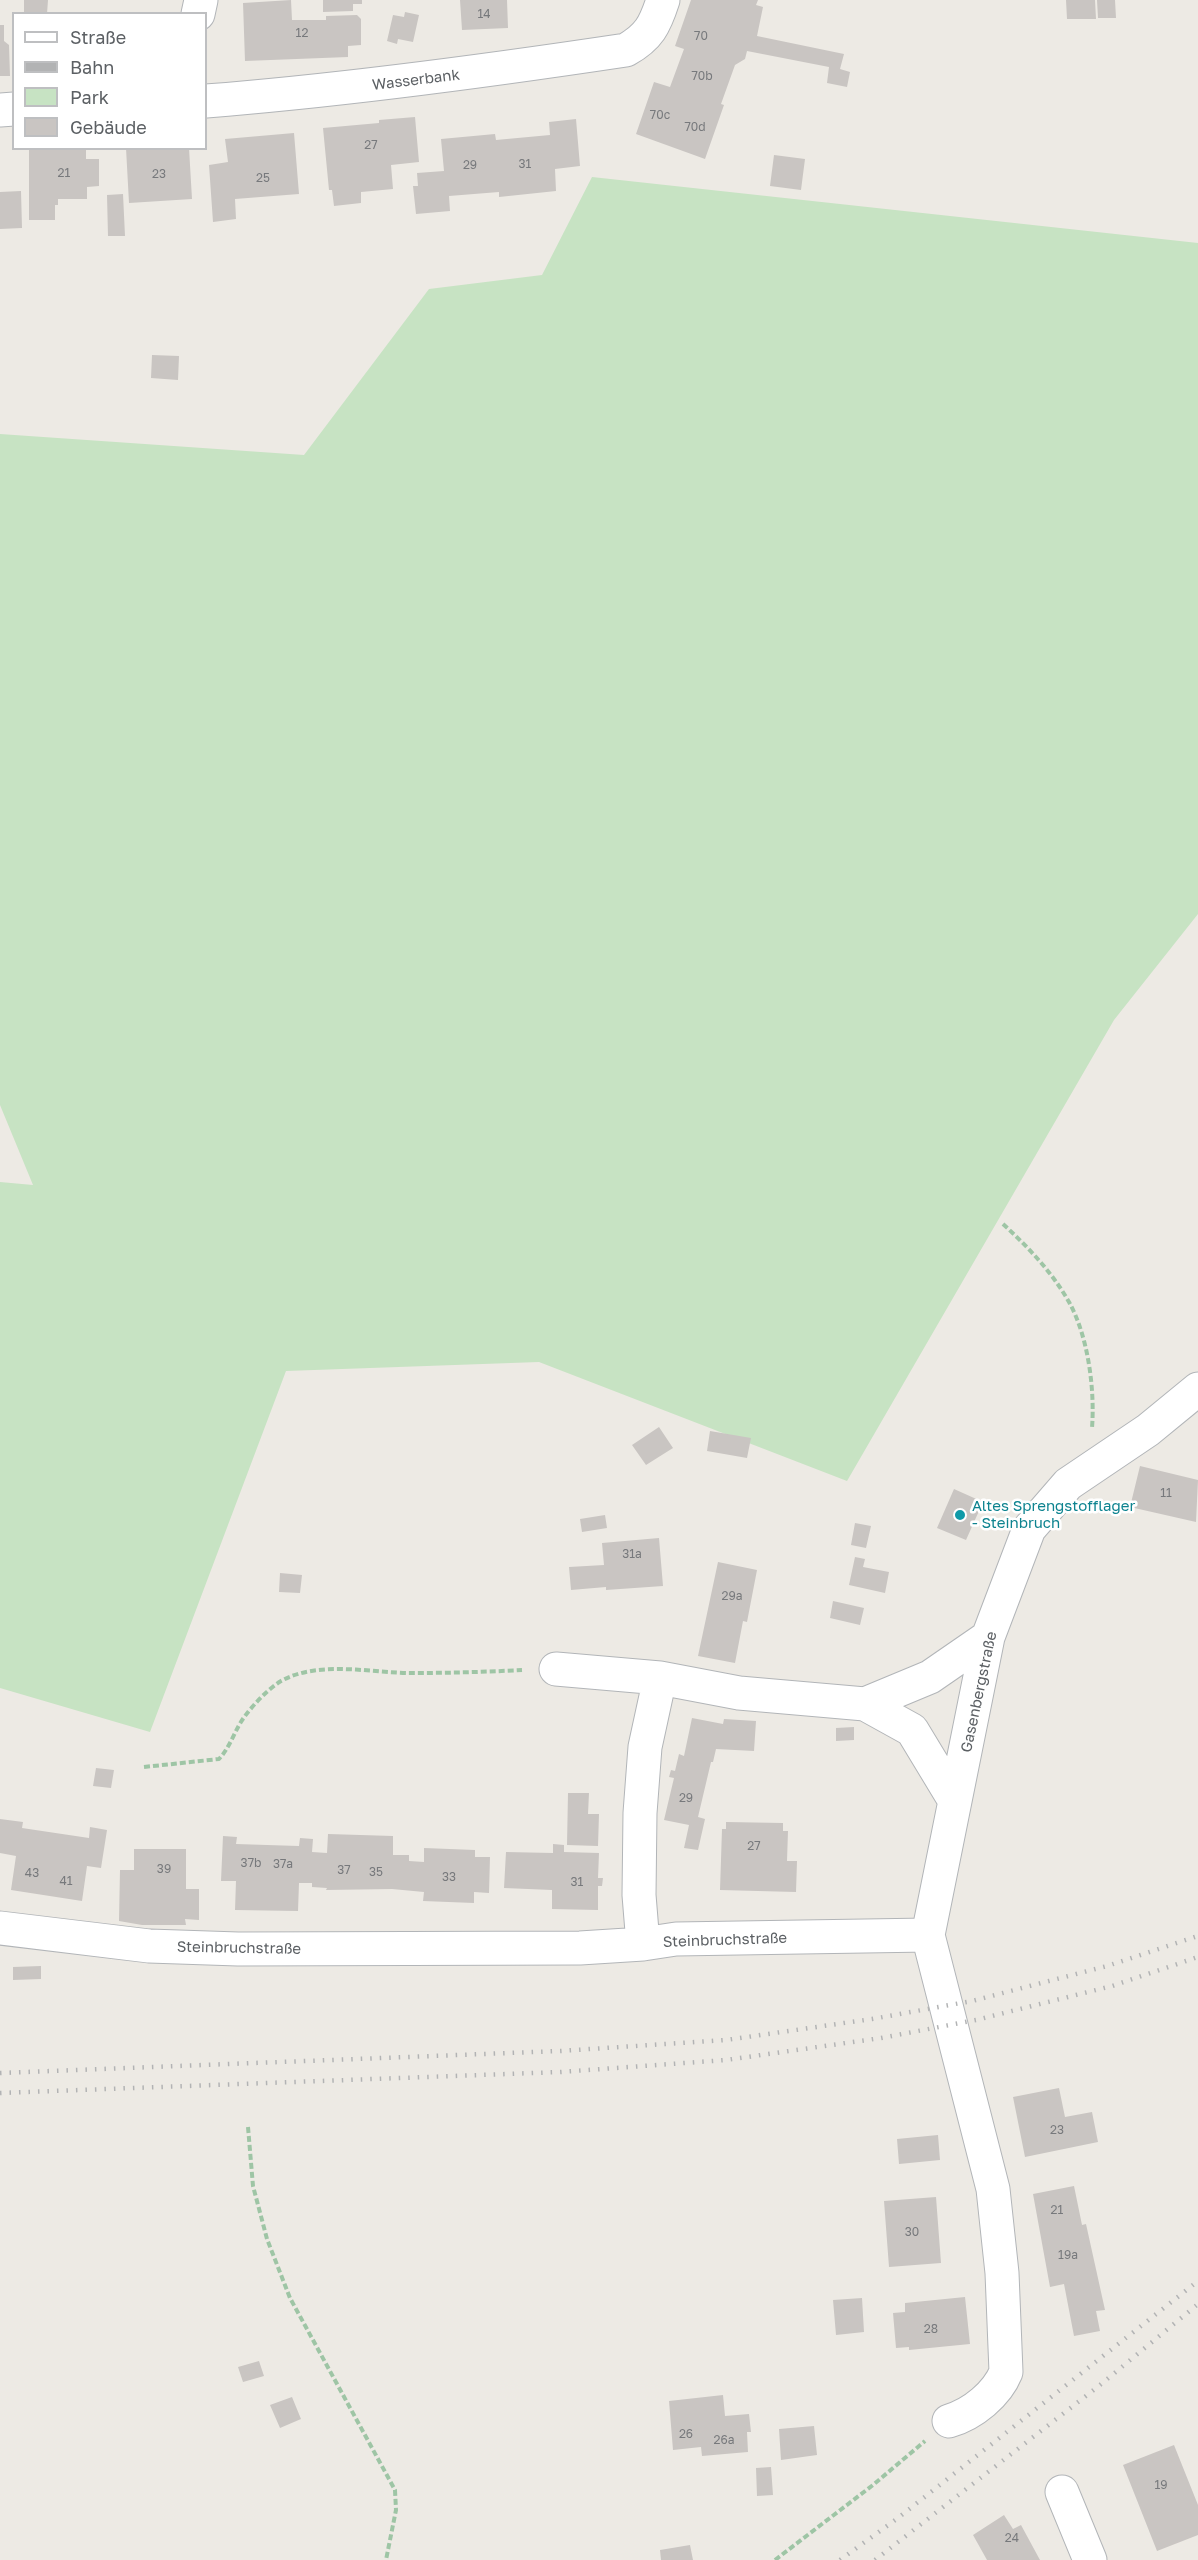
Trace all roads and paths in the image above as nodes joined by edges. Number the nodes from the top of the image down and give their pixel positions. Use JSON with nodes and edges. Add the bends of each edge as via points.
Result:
{"nodes":[{"id":1,"x":663,"y":0,"type":"edge"},
{"id":2,"x":207,"y":101,"type":"edge"},
{"id":3,"x":1003,"y":1224,"type":"dead end"},
{"id":4,"x":1198,"y":1389,"type":"edge"},
{"id":5,"x":1089,"y":1471,"type":"junction"},
{"id":6,"x":988,"y":1637,"type":"junction"},
{"id":7,"x":556,"y":1669,"type":"joint"},
{"id":8,"x":660,"y":1678,"type":"junction"},
{"id":9,"x":865,"y":1704,"type":"junction"},
{"id":10,"x":144,"y":1767,"type":"dead end"},
{"id":11,"x":955,"y":1801,"type":"junction"},
{"id":12,"x":0,"y":1928,"type":"edge"},
{"id":13,"x":928,"y":1935,"type":"junction"},
{"id":14,"x":643,"y":1944,"type":"junction"},
{"id":15,"x":248,"y":2127,"type":"dead end"},
{"id":16,"x":950,"y":2421,"type":"joint"},
{"id":17,"x":1062,"y":2492,"type":"dead end"},
{"id":18,"x":386,"y":2560,"type":"edge"},
{"id":19,"x":775,"y":2560,"type":"edge"},
{"id":20,"x":1090,"y":2560,"type":"edge"}],
"edges":[{"from":1,"to":2,"type":"street","name":"Wasserbank","via":[[655,23],[642,42],[626,50],[419,80]]},
{"from":3,"to":5,"type":"path","via":[[1035,1254],[1069,1302],[1087,1353],[1093,1413]]},
{"from":4,"to":5,"type":"street","name":"Gasenbergstraße","via":[[1148,1431]]},
{"from":5,"to":6,"type":"street","name":"Gasenbergstraße","via":[[1068,1484],[1029,1529]]},
{"from":6,"to":9,"type":"street","via":[[930,1677]]},
{"from":6,"to":11,"type":"street","name":"Gasenbergstraße"},
{"from":7,"to":8,"type":"street"},
{"from":7,"to":10,"type":"path","via":[[308,1672],[281,1681],[261,1698],[244,1716],[219,1759]]},
{"from":8,"to":9,"type":"street","via":[[739,1693]]},
{"from":8,"to":14,"type":"street","via":[[645,1747],[640,1813]]},
{"from":9,"to":11,"type":"street","via":[[912,1730]]},
{"from":11,"to":13,"type":"street","name":"Gasenbergstraße"},
{"from":12,"to":14,"type":"street","name":"Steinbruchstraße","via":[[149,1946],[238,1949],[580,1948]]},
{"from":13,"to":14,"type":"street","name":"Steinbruchstraße","via":[[676,1939]]},
{"from":13,"to":16,"type":"street","via":[[993,2189],[1002,2273],[1006,2372],[1000,2386],[964,2417]]},
{"from":15,"to":18,"type":"path","via":[[253,2186],[267,2239],[290,2298],[395,2490],[396,2510]]},
{"from":16,"to":19,"type":"path"},
{"from":17,"to":20,"type":"street"}]}
